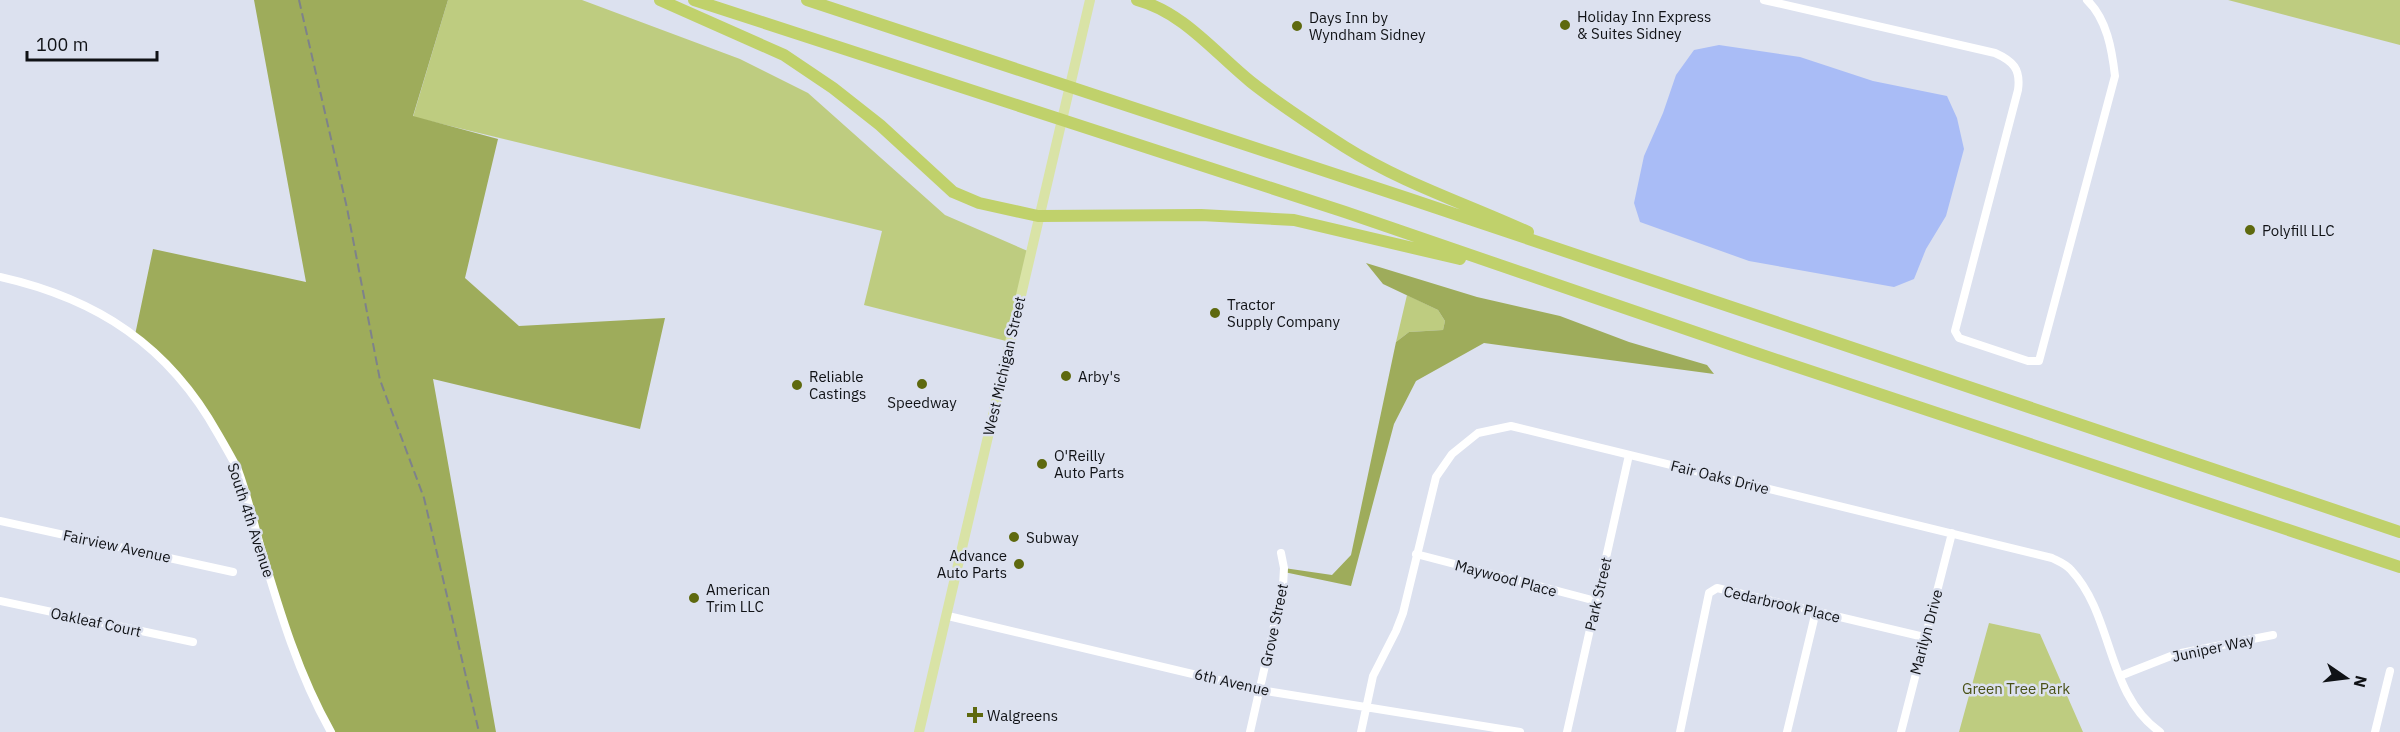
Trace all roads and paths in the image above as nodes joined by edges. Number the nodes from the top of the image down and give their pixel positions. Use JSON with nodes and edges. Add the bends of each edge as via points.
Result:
{"nodes":[{"id":1,"x":660,"y":0,"type":"edge"},
{"id":2,"x":693,"y":0,"type":"edge"},
{"id":3,"x":807,"y":0,"type":"edge"},
{"id":4,"x":1090,"y":0,"type":"edge"},
{"id":5,"x":1137,"y":0,"type":"edge"},
{"id":6,"x":1764,"y":0,"type":"edge"},
{"id":7,"x":2087,"y":0,"type":"edge"},
{"id":8,"x":1038,"y":216,"type":"junction"},
{"id":9,"x":1584,"y":258,"type":"junction"},
{"id":10,"x":1530,"y":276,"type":"junction"},
{"id":11,"x":0,"y":277,"type":"edge"},
{"id":12,"x":1629,"y":455,"type":"junction"},
{"id":13,"x":0,"y":521,"type":"edge"},
{"id":14,"x":2400,"y":532,"type":"edge"},
{"id":15,"x":1952,"y":533,"type":"junction"},
{"id":16,"x":1281,"y":553,"type":"dead end"},
{"id":17,"x":1416,"y":554,"type":"junction"},
{"id":18,"x":2400,"y":567,"type":"edge"},
{"id":19,"x":233,"y":572,"type":"dead end"},
{"id":20,"x":0,"y":601,"type":"edge"},
{"id":21,"x":1596,"y":601,"type":"junction"},
{"id":22,"x":1816,"y":611,"type":"junction"},
{"id":23,"x":948,"y":616,"type":"junction"},
{"id":24,"x":2273,"y":635,"type":"dead end"},
{"id":25,"x":1924,"y":637,"type":"junction"},
{"id":26,"x":192,"y":642,"type":"dead end"},
{"id":27,"x":2390,"y":671,"type":"dead end"},
{"id":28,"x":2120,"y":676,"type":"junction"},
{"id":29,"x":1260,"y":690,"type":"junction"},
{"id":30,"x":1366,"y":708,"type":"junction"},
{"id":31,"x":331,"y":732,"type":"edge"},
{"id":32,"x":919,"y":732,"type":"edge"},
{"id":33,"x":1250,"y":732,"type":"edge"},
{"id":34,"x":1361,"y":732,"type":"edge"},
{"id":35,"x":1520,"y":732,"type":"edge"},
{"id":36,"x":1567,"y":732,"type":"edge"},
{"id":37,"x":1680,"y":732,"type":"edge"},
{"id":38,"x":1787,"y":732,"type":"edge"},
{"id":39,"x":1901,"y":732,"type":"edge"},
{"id":40,"x":2160,"y":732,"type":"edge"},
{"id":41,"x":2375,"y":732,"type":"edge"}],
"edges":[{"from":1,"to":8,"type":"highway","via":[[784,54],[880,124],[953,192],[979,203]]},
{"from":2,"to":10,"type":"highway"},
{"from":3,"to":9,"type":"highway"},
{"from":4,"to":8,"type":"main road","name":"West Michigan Street"},
{"from":5,"to":9,"type":"highway","via":[[1179,19],[1252,82],[1346,148],[1406,180],[1489,213]]},
{"from":6,"to":7,"type":"street","via":[[1995,53],[2017,67],[2018,90],[1955,331],[1959,338],[2028,361],[2039,361],[2115,76],[2113,54],[2102,20]]},
{"from":8,"to":10,"type":"highway","via":[[1201,215],[1294,220]]},
{"from":8,"to":23,"type":"main road","name":"West Michigan Street"},
{"from":9,"to":14,"type":"highway"},
{"from":10,"to":18,"type":"highway"},
{"from":11,"to":31,"type":"street","name":"South 4th Avenue","via":[[82,304],[146,342],[202,406],[238,471],[306,686]]},
{"from":12,"to":15,"type":"street","name":"Fair Oaks Drive"},
{"from":12,"to":17,"type":"street","name":"Fair Oaks Drive","via":[[1511,426],[1478,433],[1452,454],[1436,477]]},
{"from":12,"to":21,"type":"street","name":"Park Street"},
{"from":13,"to":19,"type":"street","name":"Fairview Avenue"},
{"from":15,"to":25,"type":"street","name":"Marilyn Drive"},
{"from":15,"to":28,"type":"street","name":"Fair Oaks Drive","via":[[2052,558],[2070,568],[2089,596]]},
{"from":16,"to":29,"type":"street","name":"Grove Street","via":[[1283,586]]},
{"from":17,"to":21,"type":"street","name":"Maywood Place"},
{"from":17,"to":30,"type":"street","name":"Fair Oaks Drive","via":[[1403,613],[1373,676]]},
{"from":20,"to":26,"type":"street","name":"Oakleaf Court"},
{"from":21,"to":36,"type":"street","name":"Park Street"},
{"from":22,"to":25,"type":"street","name":"Cedarbrook Place"},
{"from":22,"to":37,"type":"street","name":"Cedarbrook Place","via":[[1718,588],[1709,593]]},
{"from":22,"to":38,"type":"street"},
{"from":23,"to":29,"type":"street","name":"6th Avenue"},
{"from":23,"to":32,"type":"main road","name":"West Michigan Street"},
{"from":24,"to":28,"type":"street","name":"Juniper Way","via":[[2176,654]]},
{"from":25,"to":39,"type":"street","name":"Marilyn Drive"},
{"from":27,"to":41,"type":"street"},
{"from":28,"to":40,"type":"street","name":"Fair Oaks Drive","via":[[2132,705]]},
{"from":29,"to":30,"type":"street","name":"6th Avenue"},
{"from":29,"to":33,"type":"street","name":"Grove Street"},
{"from":30,"to":34,"type":"street"},
{"from":30,"to":35,"type":"street","name":"6th Avenue"}]}
